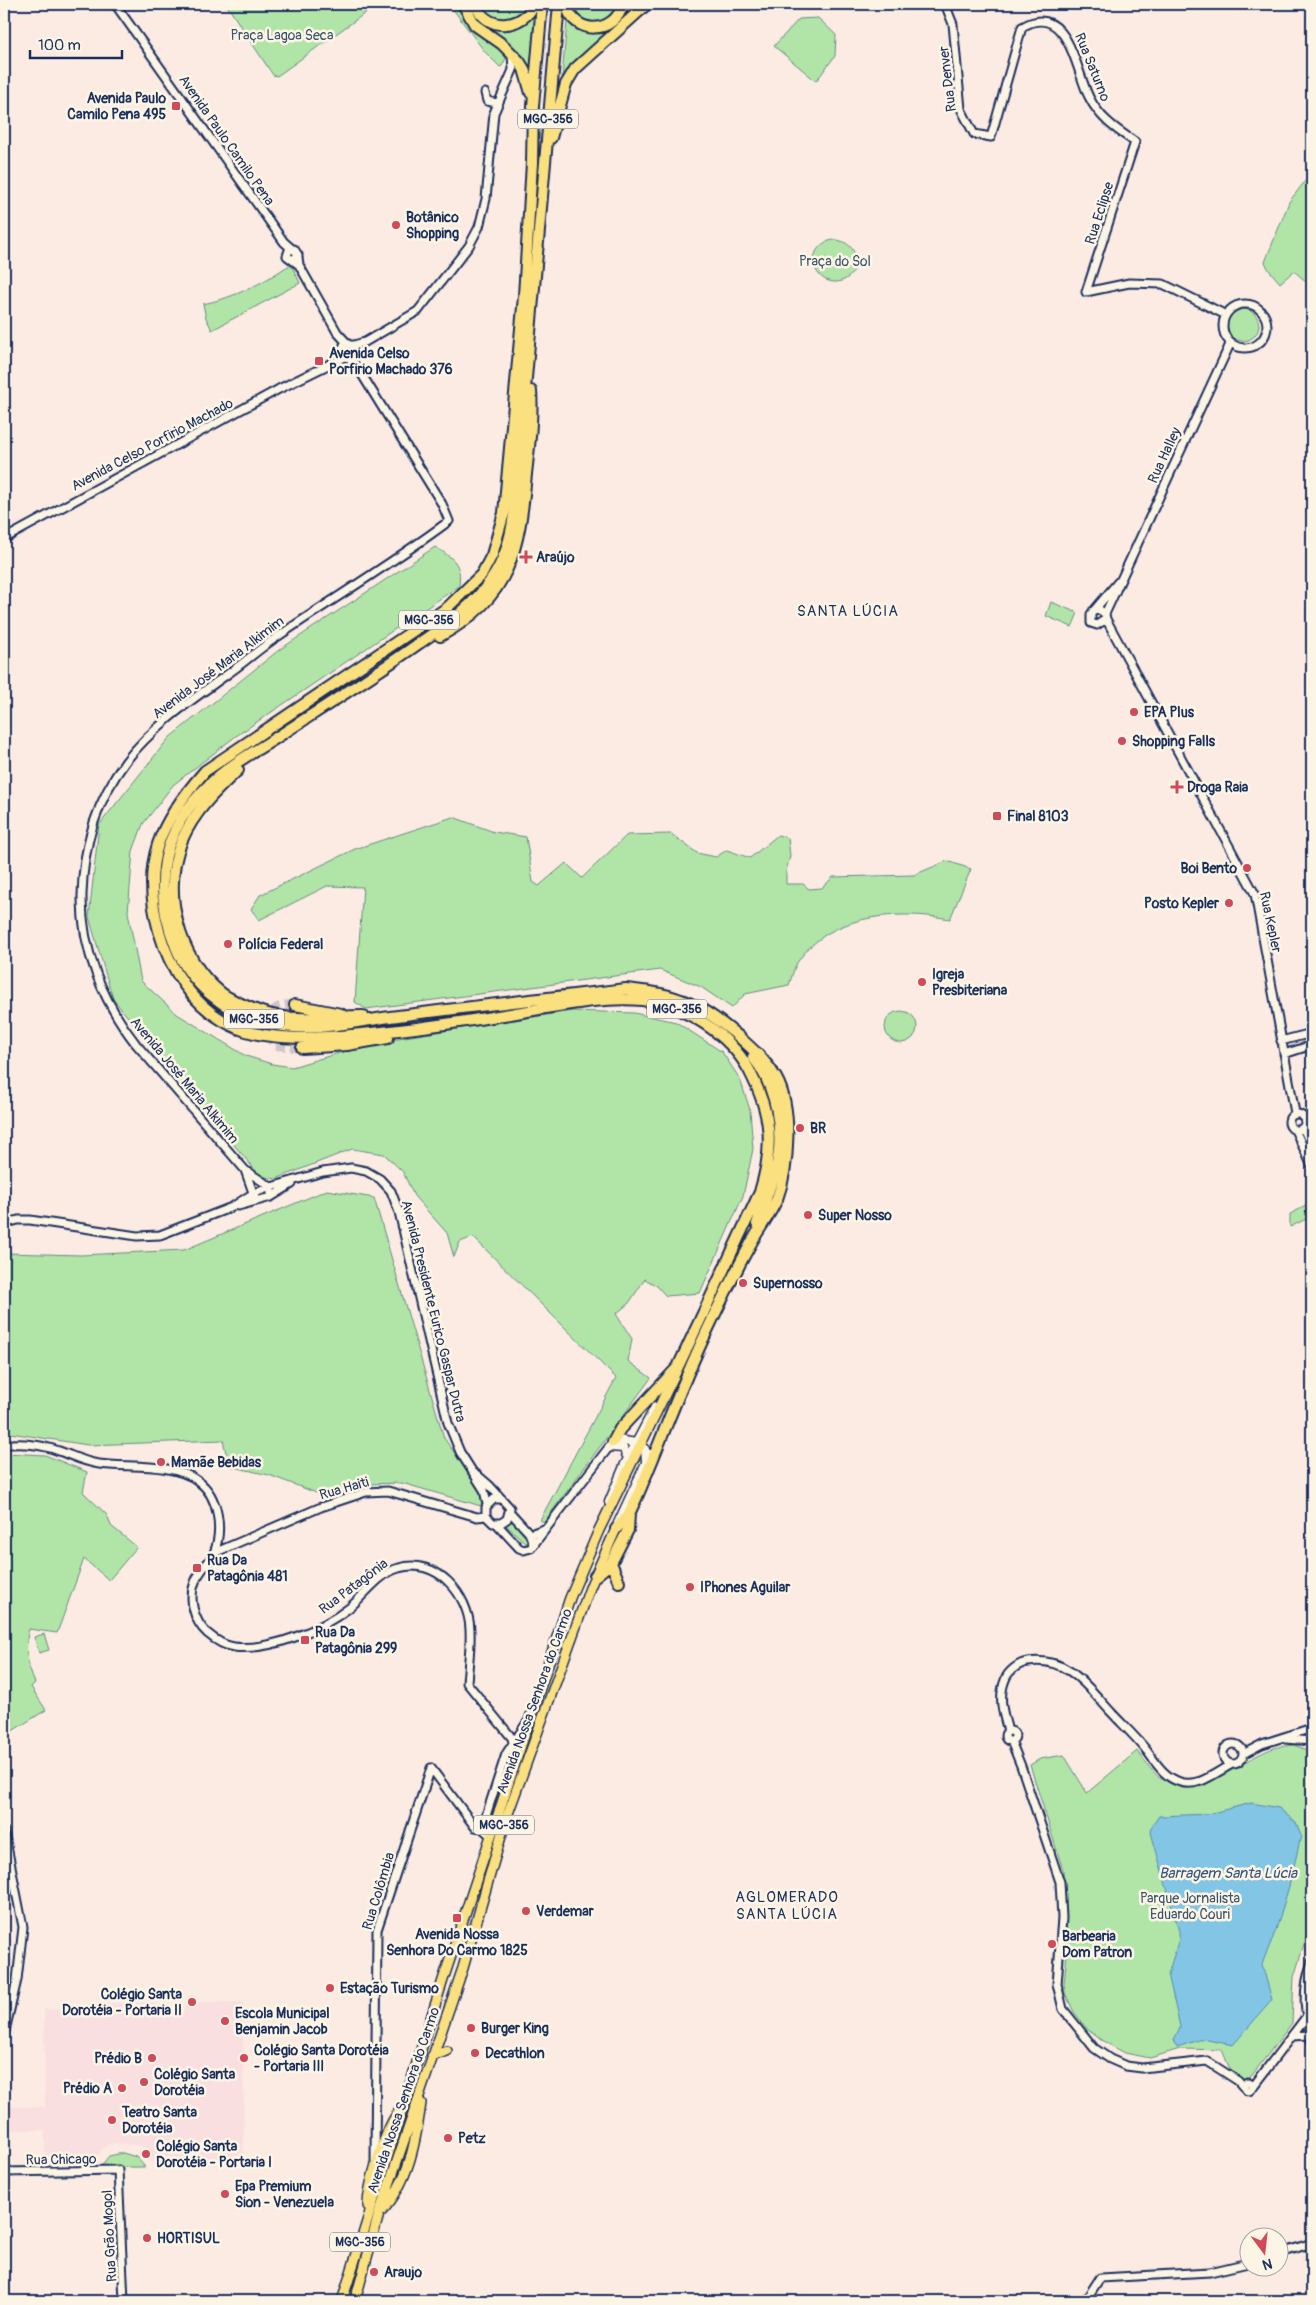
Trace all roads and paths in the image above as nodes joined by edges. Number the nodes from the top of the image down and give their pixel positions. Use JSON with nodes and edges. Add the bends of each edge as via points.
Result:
{"nodes":[{"id":1,"x":115,"y":4,"type":"edge"},
{"id":2,"x":463,"y":4,"type":"edge"},
{"id":3,"x":475,"y":4,"type":"edge"},
{"id":4,"x":535,"y":4,"type":"edge"},
{"id":5,"x":542,"y":4,"type":"edge"},
{"id":6,"x":549,"y":4,"type":"edge"},
{"id":7,"x":559,"y":4,"type":"edge"},
{"id":8,"x":564,"y":4,"type":"edge"},
{"id":9,"x":623,"y":4,"type":"edge"},
{"id":10,"x":647,"y":4,"type":"edge"},
{"id":11,"x":945,"y":4,"type":"edge"},
{"id":12,"x":512,"y":54,"type":"junction"},
{"id":13,"x":524,"y":69,"type":"junction"},
{"id":14,"x":513,"y":70,"type":"junction"},
{"id":15,"x":485,"y":93,"type":"dead end"},
{"id":16,"x":497,"y":103,"type":"junction"},
{"id":17,"x":533,"y":106,"type":"junction"},
{"id":18,"x":990,"y":137,"type":"joint"},
{"id":19,"x":551,"y":139,"type":"junction"},
{"id":20,"x":1135,"y":142,"type":"joint"},
{"id":21,"x":532,"y":163,"type":"junction"},
{"id":22,"x":540,"y":235,"type":"junction"},
{"id":23,"x":1226,"y":315,"type":"junction"},
{"id":24,"x":1231,"y":342,"type":"junction"},
{"id":25,"x":349,"y":351,"type":"junction"},
{"id":26,"x":4,"y":539,"type":"edge"},
{"id":27,"x":1122,"y":578,"type":"junction"},
{"id":28,"x":1094,"y":610,"type":"junction"},
{"id":29,"x":1106,"y":617,"type":"junction"},
{"id":30,"x":262,"y":747,"type":"junction"},
{"id":31,"x":295,"y":1005,"type":"tunnel mouth"},
{"id":32,"x":349,"y":1016,"type":"junction"},
{"id":33,"x":396,"y":1016,"type":"junction"},
{"id":34,"x":430,"y":1027,"type":"junction"},
{"id":35,"x":1312,"y":1033,"type":"edge"},
{"id":36,"x":1281,"y":1041,"type":"junction"},
{"id":37,"x":1312,"y":1045,"type":"edge"},
{"id":38,"x":302,"y":1048,"type":"tunnel mouth"},
{"id":39,"x":1284,"y":1054,"type":"junction"},
{"id":40,"x":1295,"y":1114,"type":"junction"},
{"id":41,"x":1303,"y":1128,"type":"junction"},
{"id":42,"x":1295,"y":1130,"type":"junction"},
{"id":43,"x":1312,"y":1147,"type":"edge"},
{"id":44,"x":1312,"y":1166,"type":"edge"},
{"id":45,"x":245,"y":1170,"type":"junction"},
{"id":46,"x":299,"y":1180,"type":"junction"},
{"id":47,"x":271,"y":1186,"type":"junction"},
{"id":48,"x":252,"y":1194,"type":"junction"},
{"id":49,"x":271,"y":1197,"type":"junction"},
{"id":50,"x":262,"y":1201,"type":"junction"},
{"id":51,"x":232,"y":1207,"type":"junction"},
{"id":52,"x":4,"y":1224,"type":"edge"},
{"id":53,"x":678,"y":1367,"type":"junction"},
{"id":54,"x":685,"y":1377,"type":"junction"},
{"id":55,"x":611,"y":1444,"type":"junction"},
{"id":56,"x":638,"y":1444,"type":"junction"},
{"id":57,"x":4,"y":1445,"type":"edge"},
{"id":58,"x":628,"y":1458,"type":"junction"},
{"id":59,"x":646,"y":1462,"type":"junction"},
{"id":60,"x":474,"y":1473,"type":"junction"},
{"id":61,"x":613,"y":1498,"type":"junction"},
{"id":62,"x":502,"y":1500,"type":"junction"},
{"id":63,"x":628,"y":1502,"type":"junction"},
{"id":64,"x":487,"y":1504,"type":"junction"},
{"id":65,"x":510,"y":1512,"type":"junction"},
{"id":66,"x":629,"y":1514,"type":"junction"},
{"id":67,"x":486,"y":1516,"type":"junction"},
{"id":68,"x":497,"y":1524,"type":"junction"},
{"id":69,"x":545,"y":1528,"type":"junction"},
{"id":70,"x":616,"y":1529,"type":"junction"},
{"id":71,"x":530,"y":1534,"type":"junction"},
{"id":72,"x":534,"y":1545,"type":"junction"},
{"id":73,"x":214,"y":1553,"type":"junction"},
{"id":74,"x":611,"y":1563,"type":"junction"},
{"id":75,"x":595,"y":1576,"type":"junction"},
{"id":76,"x":619,"y":1582,"type":"dead end"},
{"id":77,"x":528,"y":1720,"type":"junction"},
{"id":78,"x":1312,"y":1728,"type":"edge"},
{"id":79,"x":519,"y":1734,"type":"junction"},
{"id":80,"x":509,"y":1735,"type":"junction"},
{"id":81,"x":1275,"y":1739,"type":"junction"},
{"id":82,"x":1312,"y":1741,"type":"edge"},
{"id":83,"x":513,"y":1743,"type":"junction"},
{"id":84,"x":1242,"y":1751,"type":"junction"},
{"id":85,"x":1229,"y":1762,"type":"junction"},
{"id":86,"x":482,"y":1828,"type":"junction"},
{"id":87,"x":4,"y":1832,"type":"edge"},
{"id":88,"x":490,"y":1835,"type":"junction"},
{"id":89,"x":1312,"y":1962,"type":"edge"},
{"id":90,"x":1312,"y":1986,"type":"edge"},
{"id":91,"x":1310,"y":2002,"type":"edge"},
{"id":92,"x":1309,"y":2015,"type":"edge"},
{"id":93,"x":4,"y":2035,"type":"edge"},
{"id":94,"x":1310,"y":2035,"type":"junction"},
{"id":95,"x":1292,"y":2036,"type":"junction"},
{"id":96,"x":1312,"y":2043,"type":"edge"},
{"id":97,"x":447,"y":2051,"type":"dead end"},
{"id":98,"x":432,"y":2056,"type":"junction"},
{"id":99,"x":424,"y":2082,"type":"junction"},
{"id":100,"x":377,"y":2116,"type":"junction"},
{"id":101,"x":393,"y":2125,"type":"junction"},
{"id":102,"x":409,"y":2128,"type":"junction"},
{"id":103,"x":416,"y":2138,"type":"junction"},
{"id":104,"x":118,"y":2170,"type":"joint"},
{"id":105,"x":375,"y":2171,"type":"junction"},
{"id":106,"x":4,"y":2172,"type":"edge"},
{"id":107,"x":378,"y":2182,"type":"junction"},
{"id":108,"x":401,"y":2184,"type":"junction"},
{"id":109,"x":388,"y":2187,"type":"junction"},
{"id":110,"x":379,"y":2214,"type":"junction"},
{"id":111,"x":368,"y":2217,"type":"junction"},
{"id":112,"x":1312,"y":2243,"type":"edge"},
{"id":113,"x":1288,"y":2251,"type":"edge"},
{"id":114,"x":1238,"y":2265,"type":"edge"},
{"id":115,"x":124,"y":2301,"type":"edge"},
{"id":116,"x":342,"y":2301,"type":"edge"},
{"id":117,"x":355,"y":2301,"type":"edge"},
{"id":118,"x":1085,"y":2301,"type":"edge"}],
"edges":[{"from":1,"to":25,"type":"street","name":"Avenida Paulo Camilo Pena","via":[[284,242],[290,250],[298,252],[296,261]]},
{"from":2,"to":12,"type":"highway","via":[[474,25]]},
{"from":3,"to":4,"type":"highway","via":[[485,19],[500,25],[521,20]]},
{"from":5,"to":17,"type":"highway","number":"MGC-356"},
{"from":6,"to":21,"type":"highway","number":"MGC-356"},
{"from":7,"to":22,"type":"highway","number":"MGC-356"},
{"from":8,"to":9,"type":"highway","via":[[576,22],[598,28],[615,20]]},
{"from":8,"to":19,"type":"highway","number":"MGC-356"},
{"from":10,"to":19,"type":"highway","via":[[574,68],[566,84]]},
{"from":11,"to":18,"type":"street","name":"Rua Denver","via":[[953,24],[962,114],[974,134]]},
{"from":12,"to":13,"type":"highway"},
{"from":12,"to":14,"type":"street","name":"Avenida Celso Porfirio Machado"},
{"from":13,"to":14,"type":"street"},
{"from":13,"to":17,"type":"highway"},
{"from":14,"to":16,"type":"street","name":"Avenida Celso Porfirio Machado"},
{"from":15,"to":16,"type":"street","via":[[487,101]]},
{"from":16,"to":25,"type":"street","name":"Avenida Celso Porfirio Machado","via":[[486,199],[479,227],[469,246],[418,311]]},
{"from":17,"to":21,"type":"highway","number":"MGC-356"},
{"from":18,"to":20,"type":"street","name":"Rua Saturno","via":[[1022,27],[1028,21],[1047,16],[1060,22],[1069,38],[1088,96],[1100,116]]},
{"from":19,"to":22,"type":"highway","number":"MGC-356","via":[[546,210]]},
{"from":20,"to":23,"type":"street","name":"Rua Eclipse","via":[[1086,292],[1129,283],[1162,284]]},
{"from":21,"to":34,"type":"highway","number":"MGC-356","via":[[524,296],[504,513],[492,555],[482,574],[446,608],[205,771],[170,815],[159,840],[152,870],[154,915],[173,970],[195,998],[232,1026],[292,1038]]},
{"from":22,"to":30,"type":"highway","number":"MGC-356","via":[[529,362],[532,413],[522,518],[512,561],[495,590],[472,615],[397,659]]},
{"from":23,"to":24,"type":"street","via":[[1224,331]]},
{"from":23,"to":24,"type":"street","via":[[1237,305],[1244,304],[1258,308],[1266,319],[1266,332],[1258,343],[1247,347]]},
{"from":24,"to":27,"type":"street","name":"Rua Halley"},
{"from":25,"to":26,"type":"street","name":"Avenida Celso Porfirio Machado"},
{"from":25,"to":45,"type":"street","name":"Avenida José Maria Alkimim","via":[[442,504],[448,521],[276,638],[158,726],[125,763],[98,809],[85,850],[82,913],[103,994],[123,1028]]},
{"from":27,"to":28,"type":"street","name":"Rua Halley"},
{"from":27,"to":29,"type":"street","name":"Rua Halley"},
{"from":28,"to":29,"type":"street","via":[[1100,610]]},
{"from":28,"to":29,"type":"street","via":[[1089,618],[1091,622],[1097,625]]},
{"from":29,"to":36,"type":"street","name":"Rua Kepler","via":[[1255,894]]},
{"from":30,"to":32,"type":"highway","via":[[202,806],[183,839],[174,872],[173,891],[181,934],[190,957],[206,978],[222,993],[240,1003],[278,1016],[303,1019]]},
{"from":30,"to":33,"type":"highway","number":"MGC-356","via":[[212,782],[195,799],[172,834],[162,873],[162,897],[181,961],[197,983],[234,1012],[264,1022],[314,1028]]},
{"from":31,"to":32,"type":"highway"},
{"from":32,"to":33,"type":"highway"},
{"from":33,"to":54,"type":"highway","number":"MGC-356","via":[[626,989],[660,993],[683,1000],[724,1024],[758,1053],[777,1080],[783,1101],[785,1169],[776,1200],[750,1243]]},
{"from":34,"to":38,"type":"highway","via":[[347,1046]]},
{"from":34,"to":53,"type":"highway","number":"MGC-356","via":[[559,1007],[641,1000],[675,1009],[706,1025],[735,1049],[746,1064],[767,1117],[768,1165],[760,1192]]},
{"from":35,"to":36,"type":"street"},
{"from":36,"to":39,"type":"street","name":"Rua Kepler"},
{"from":37,"to":39,"type":"street"},
{"from":39,"to":40,"type":"street","name":"Rua Kepler"},
{"from":40,"to":41,"type":"street","via":[[1305,1118]]},
{"from":40,"to":42,"type":"street","via":[[1289,1121]]},
{"from":41,"to":42,"type":"street"},
{"from":41,"to":43,"type":"street"},
{"from":42,"to":44,"type":"street"},
{"from":45,"to":47,"type":"street","name":"Avenida José Maria Alkimim"},
{"from":45,"to":48,"type":"street","name":"Avenida José Maria Alkimim"},
{"from":46,"to":47,"type":"street","name":"Avenida Presidente Eurico Gaspar Dutra"},
{"from":46,"to":49,"type":"street","name":"Avenida Presidente Eurico Gaspar Dutra"},
{"from":46,"to":60,"type":"street","name":"Avenida Presidente Eurico Gaspar Dutra","via":[[351,1168],[380,1178],[391,1191],[399,1212],[448,1423],[460,1452]]},
{"from":47,"to":48,"type":"street","name":"Avenida Presidente Eurico Gaspar Dutra"},
{"from":47,"to":49,"type":"street"},
{"from":48,"to":50,"type":"street"},
{"from":48,"to":51,"type":"street","name":"Avenida Presidente Eurico Gaspar Dutra"},
{"from":49,"to":50,"type":"street","name":"Avenida Presidente Eurico Gaspar Dutra"},
{"from":50,"to":51,"type":"street","name":"Avenida Presidente Eurico Gaspar Dutra"},
{"from":51,"to":52,"type":"street","name":"Avenida Presidente Eurico Gaspar Dutra","via":[[172,1232],[150,1237],[30,1220]]},
{"from":53,"to":55,"type":"highway","via":[[620,1429]]},
{"from":53,"to":56,"type":"main road","number":"MGC-356"},
{"from":54,"to":59,"type":"main road","name":"Avenida Nossa Senhora do Carmo","number":"MGC-356"},
{"from":54,"to":66,"type":"highway","number":"MGC-356"},
{"from":55,"to":56,"type":"main road","via":[[623,1440]]},
{"from":55,"to":58,"type":"main road","via":[[623,1448]]},
{"from":55,"to":69,"type":"street"},
{"from":56,"to":58,"type":"main road","name":"Avenida Nossa Senhora do Carmo","number":"MGC-356"},
{"from":56,"to":59,"type":"main road","via":[[646,1455]]},
{"from":56,"to":61,"type":"main road","number":"MGC-356"},
{"from":57,"to":73,"type":"street","name":"Rua Patagônia","via":[[39,1445],[99,1464],[161,1469],[184,1473],[198,1480],[210,1493],[218,1517]]},
{"from":58,"to":61,"type":"main road","name":"Avenida Nossa Senhora do Carmo","number":"MGC-356"},
{"from":59,"to":63,"type":"main road","name":"Avenida Nossa Senhora do Carmo","number":"MGC-356"},
{"from":60,"to":62,"type":"street","name":"Avenida Presidente Eurico Gaspar Dutra"},
{"from":60,"to":64,"type":"street","name":"Avenida Presidente Eurico Gaspar Dutra","via":[[484,1490]]},
{"from":61,"to":63,"type":"main road","via":[[622,1503]]},
{"from":61,"to":77,"type":"main road","name":"Avenida Nossa Senhora do Carmo","number":"MGC-356","via":[[570,1598]]},
{"from":62,"to":64,"type":"street","via":[[494,1499]]},
{"from":62,"to":65,"type":"street","via":[[508,1504]]},
{"from":63,"to":70,"type":"main road","name":"Avenida Nossa Senhora do Carmo","number":"MGC-356"},
{"from":64,"to":67,"type":"street"},
{"from":65,"to":68,"type":"street","via":[[504,1522]]},
{"from":65,"to":71,"type":"street"},
{"from":66,"to":70,"type":"highway","number":"MGC-356"},
{"from":66,"to":74,"type":"highway","via":[[625,1536]]},
{"from":67,"to":68,"type":"street"},
{"from":67,"to":73,"type":"street","name":"Rua Haiti","via":[[388,1491],[366,1492],[320,1507]]},
{"from":68,"to":72,"type":"street","via":[[522,1549]]},
{"from":69,"to":71,"type":"street"},
{"from":69,"to":72,"type":"street"},
{"from":70,"to":75,"type":"main road","name":"Avenida Nossa Senhora do Carmo","number":"MGC-356"},
{"from":71,"to":72,"type":"main road"},
{"from":73,"to":80,"type":"street","name":"Rua Patagônia","via":[[195,1582],[192,1597],[194,1614],[201,1627],[232,1647],[252,1647],[308,1632],[349,1608],[391,1571],[410,1566],[432,1568],[454,1588],[465,1607],[470,1629],[467,1683]]},
{"from":74,"to":75,"type":"highway"},
{"from":74,"to":76,"type":"highway"},
{"from":75,"to":98,"type":"main road","name":"Avenida Nossa Senhora do Carmo","number":"MGC-356","via":[[506,1819],[464,1968]]},
{"from":77,"to":79,"type":"street","name":"Avenida Nossa Senhora do Carmo"},
{"from":77,"to":88,"type":"main road","name":"Avenida Nossa Senhora do Carmo","number":"MGC-356"},
{"from":78,"to":81,"type":"street"},
{"from":79,"to":80,"type":"street"},
{"from":79,"to":83,"type":"street","name":"Avenida Nossa Senhora do Carmo"},
{"from":80,"to":83,"type":"street"},
{"from":81,"to":82,"type":"street"},
{"from":81,"to":84,"type":"street"},
{"from":83,"to":86,"type":"street","name":"Avenida Nossa Senhora do Carmo","via":[[506,1754]]},
{"from":84,"to":85,"type":"street","via":[[1241,1760]]},
{"from":84,"to":85,"type":"street","via":[[1232,1744],[1226,1748],[1224,1756]]},
{"from":85,"to":95,"type":"street","via":[[1196,1782],[1178,1781],[1161,1770],[1080,1677],[1056,1664],[1043,1660],[1024,1662],[1010,1671],[1001,1688],[1002,1709],[1009,1731],[1015,1734],[1013,1740],[1017,1754],[1060,1882],[1062,1918],[1057,1984],[1063,2009],[1100,2053],[1126,2066],[1151,2068],[1207,2061],[1248,2085]]},
{"from":86,"to":88,"type":"street"},
{"from":86,"to":100,"type":"street","name":"Rua Colômbia","via":[[475,1827],[431,1768],[377,1930]]},
{"from":87,"to":93,"type":"street","via":[[24,1927],[17,1980]]},
{"from":88,"to":101,"type":"main road","name":"Avenida Nossa Senhora do Carmo","number":"MGC-356","via":[[404,2105],[393,2117]]},
{"from":89,"to":91,"type":"street","via":[[1306,1980]]},
{"from":90,"to":91,"type":"street"},
{"from":91,"to":92,"type":"street"},
{"from":92,"to":94,"type":"street"},
{"from":92,"to":95,"type":"street"},
{"from":94,"to":95,"type":"street"},
{"from":94,"to":96,"type":"street"},
{"from":97,"to":98,"type":"main road"},
{"from":98,"to":99,"type":"main road","name":"Avenida Nossa Senhora do Carmo","number":"MGC-356"},
{"from":99,"to":102,"type":"main road","name":"Avenida Nossa Senhora do Carmo","number":"MGC-356"},
{"from":99,"to":103,"type":"main road"},
{"from":100,"to":101,"type":"street","via":[[380,2124]]},
{"from":100,"to":105,"type":"street","name":"Rua Colômbia"},
{"from":101,"to":102,"type":"main road"},
{"from":101,"to":105,"type":"main road"},
{"from":101,"to":107,"type":"main road","name":"Avenida Nossa Senhora do Carmo","number":"MGC-356"},
{"from":102,"to":103,"type":"main road"},
{"from":102,"to":109,"type":"main road","name":"Avenida Nossa Senhora do Carmo","number":"MGC-356"},
{"from":103,"to":108,"type":"main road"},
{"from":104,"to":106,"type":"street","name":"Rua Chicago"},
{"from":104,"to":115,"type":"street","name":"Rua Grão Mogol"},
{"from":105,"to":107,"type":"main road"},
{"from":105,"to":111,"type":"main road","via":[[368,2191]]},
{"from":107,"to":109,"type":"main road"},
{"from":107,"to":111,"type":"main road","name":"Avenida Nossa Senhora do Carmo","number":"MGC-356"},
{"from":108,"to":109,"type":"main road"},
{"from":108,"to":110,"type":"main road","via":[[394,2198]]},
{"from":109,"to":110,"type":"main road","name":"Avenida Nossa Senhora do Carmo","number":"MGC-356"},
{"from":110,"to":117,"type":"main road","name":"Avenida Nossa Senhora do Carmo","number":"MGC-356"},
{"from":111,"to":116,"type":"main road","name":"Avenida Nossa Senhora do Carmo","number":"MGC-356"},
{"from":112,"to":113,"type":"street"},
{"from":114,"to":118,"type":"street","via":[[1210,2272],[1100,2278]]}]}
